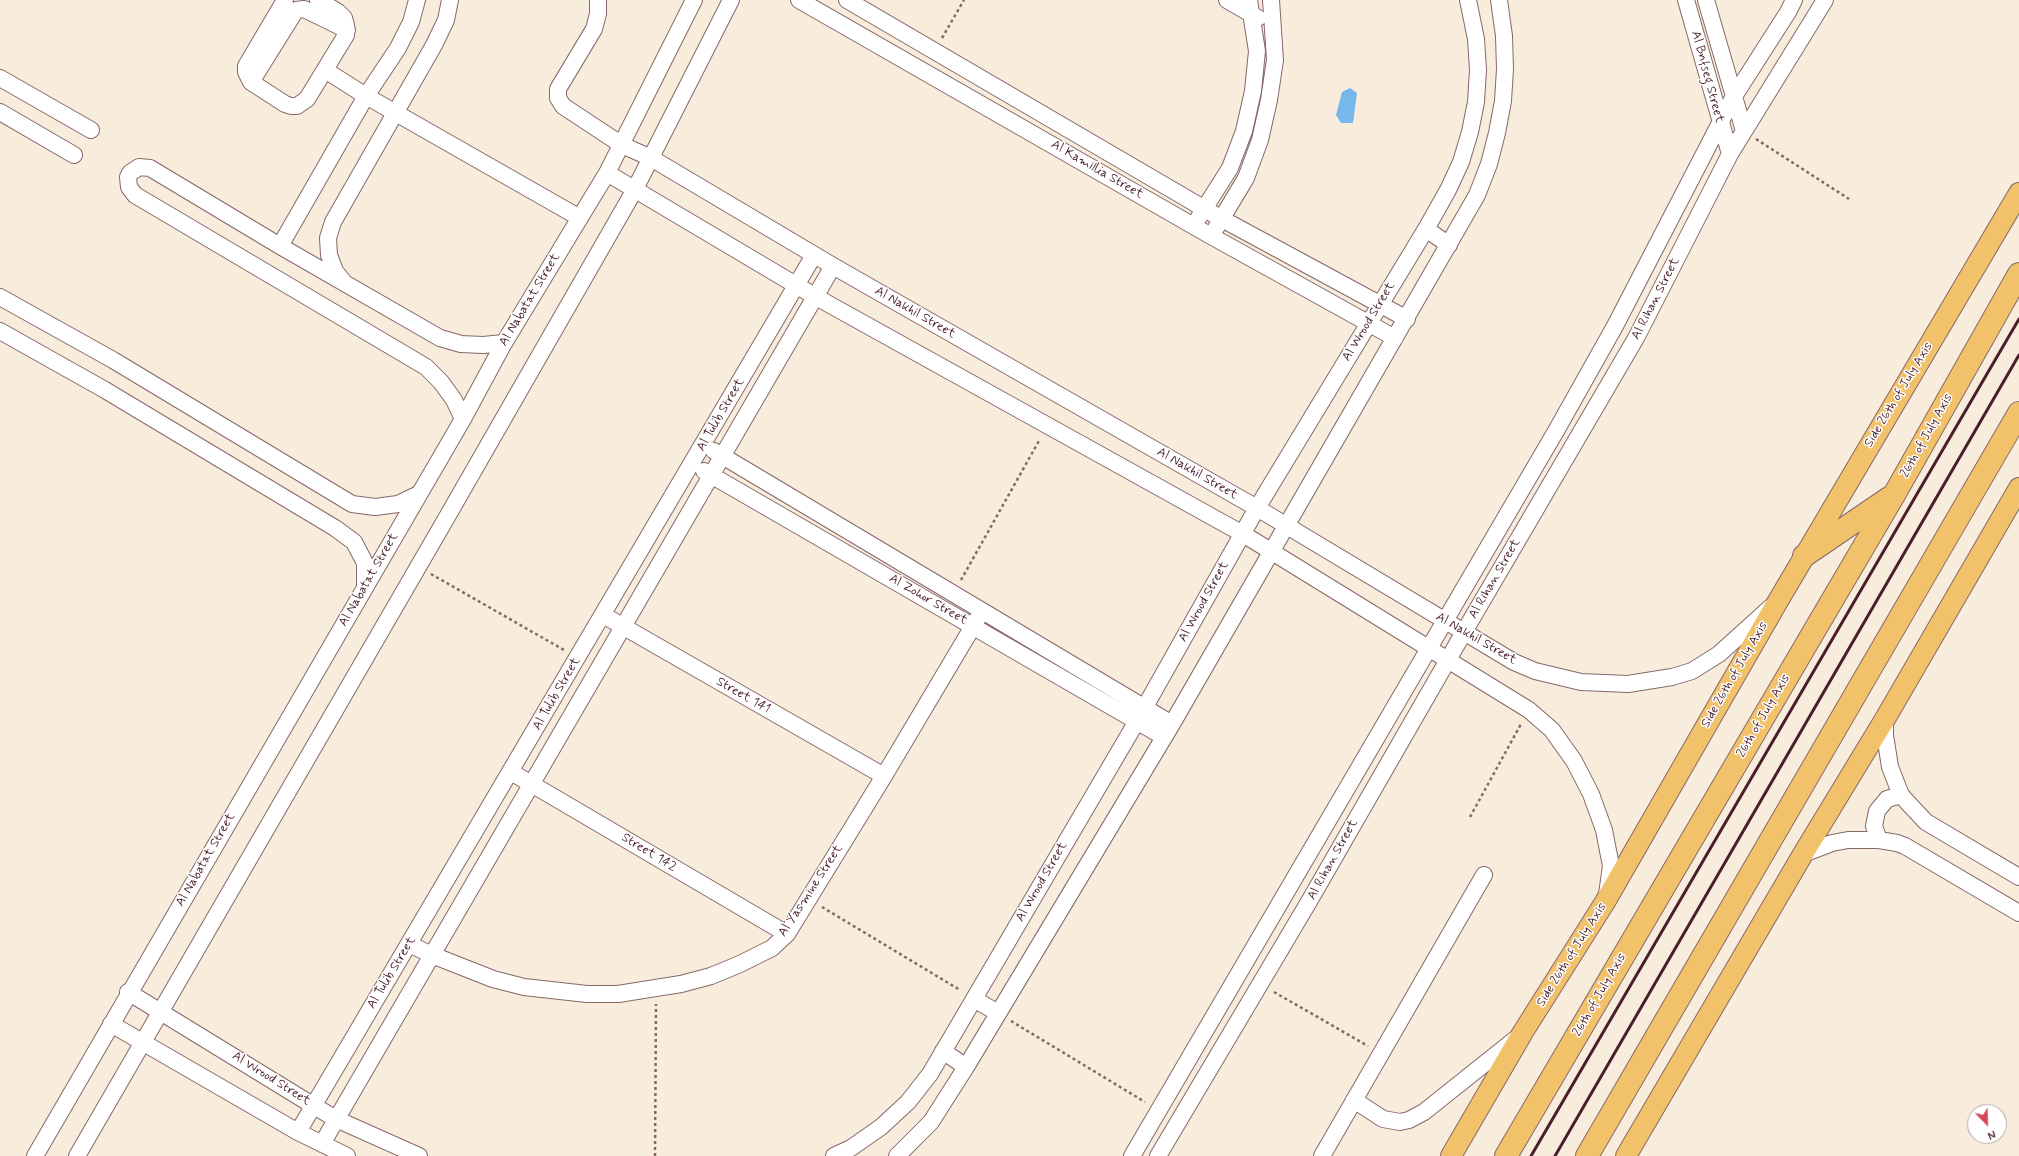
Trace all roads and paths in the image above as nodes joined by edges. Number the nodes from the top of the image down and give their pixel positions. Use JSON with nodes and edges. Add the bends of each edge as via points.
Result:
{"nodes":[{"id":1,"x":285,"y":0,"type":"edge"},
{"id":2,"x":318,"y":0,"type":"edge"},
{"id":3,"x":417,"y":0,"type":"edge"},
{"id":4,"x":450,"y":0,"type":"edge"},
{"id":5,"x":598,"y":0,"type":"edge"},
{"id":6,"x":694,"y":0,"type":"edge"},
{"id":7,"x":730,"y":0,"type":"edge"},
{"id":8,"x":799,"y":0,"type":"edge"},
{"id":9,"x":847,"y":0,"type":"edge"},
{"id":10,"x":964,"y":0,"type":"edge"},
{"id":11,"x":1227,"y":0,"type":"edge"},
{"id":12,"x":1270,"y":0,"type":"edge"},
{"id":13,"x":1468,"y":0,"type":"edge"},
{"id":14,"x":1499,"y":0,"type":"edge"},
{"id":15,"x":1686,"y":0,"type":"edge"},
{"id":16,"x":1706,"y":0,"type":"edge"},
{"id":17,"x":1825,"y":0,"type":"edge"},
{"id":18,"x":1791,"y":6,"type":"edge"},
{"id":19,"x":1250,"y":7,"type":"edge"},
{"id":20,"x":1810,"y":25,"type":"junction"},
{"id":21,"x":1272,"y":27,"type":"junction"},
{"id":22,"x":347,"y":30,"type":"junction"},
{"id":23,"x":934,"y":51,"type":"junction"},
{"id":24,"x":325,"y":70,"type":"junction"},
{"id":25,"x":0,"y":78,"type":"edge"},
{"id":26,"x":251,"y":82,"type":"junction"},
{"id":27,"x":366,"y":96,"type":"junction"},
{"id":28,"x":1733,"y":98,"type":"junction"},
{"id":29,"x":0,"y":112,"type":"edge"},
{"id":30,"x":395,"y":112,"type":"junction"},
{"id":31,"x":1720,"y":124,"type":"junction"},
{"id":32,"x":91,"y":130,"type":"dead end"},
{"id":33,"x":1744,"y":131,"type":"junction"},
{"id":34,"x":622,"y":145,"type":"junction"},
{"id":35,"x":1730,"y":154,"type":"junction"},
{"id":36,"x":74,"y":155,"type":"dead end"},
{"id":37,"x":651,"y":158,"type":"junction"},
{"id":38,"x":607,"y":174,"type":"junction"},
{"id":39,"x":634,"y":191,"type":"junction"},
{"id":40,"x":2019,"y":193,"type":"edge"},
{"id":41,"x":1849,"y":199,"type":"dead end"},
{"id":42,"x":1204,"y":209,"type":"junction"},
{"id":43,"x":580,"y":218,"type":"junction"},
{"id":44,"x":1222,"y":219,"type":"junction"},
{"id":45,"x":1194,"y":226,"type":"junction"},
{"id":46,"x":1426,"y":229,"type":"junction"},
{"id":47,"x":1211,"y":236,"type":"junction"},
{"id":48,"x":1448,"y":245,"type":"junction"},
{"id":49,"x":280,"y":246,"type":"junction"},
{"id":50,"x":814,"y":255,"type":"junction"},
{"id":51,"x":833,"y":266,"type":"junction"},
{"id":52,"x":2019,"y":274,"type":"edge"},
{"id":53,"x":345,"y":284,"type":"junction"},
{"id":54,"x":797,"y":285,"type":"junction"},
{"id":55,"x":0,"y":297,"type":"edge"},
{"id":56,"x":816,"y":297,"type":"junction"},
{"id":57,"x":1380,"y":303,"type":"junction"},
{"id":58,"x":1406,"y":319,"type":"junction"},
{"id":59,"x":1369,"y":322,"type":"junction"},
{"id":60,"x":1616,"y":326,"type":"junction"},
{"id":61,"x":0,"y":331,"type":"edge"},
{"id":62,"x":1395,"y":338,"type":"junction"},
{"id":63,"x":1636,"y":338,"type":"junction"},
{"id":64,"x":504,"y":343,"type":"junction"},
{"id":65,"x":2019,"y":413,"type":"edge"},
{"id":66,"x":462,"y":419,"type":"junction"},
{"id":67,"x":1047,"y":427,"type":"junction"},
{"id":68,"x":1556,"y":431,"type":"junction"},
{"id":69,"x":1575,"y":442,"type":"junction"},
{"id":70,"x":704,"y":445,"type":"junction"},
{"id":71,"x":723,"y":456,"type":"junction"},
{"id":72,"x":692,"y":464,"type":"junction"},
{"id":73,"x":712,"y":476,"type":"junction"},
{"id":74,"x":2019,"y":488,"type":"edge"},
{"id":75,"x":419,"y":494,"type":"junction"},
{"id":76,"x":1894,"y":495,"type":"junction"},
{"id":77,"x":1257,"y":508,"type":"junction"},
{"id":78,"x":1285,"y":526,"type":"junction"},
{"id":79,"x":1242,"y":534,"type":"junction"},
{"id":80,"x":1271,"y":552,"type":"junction"},
{"id":81,"x":1804,"y":556,"type":"junction"},
{"id":82,"x":419,"y":567,"type":"junction"},
{"id":83,"x":366,"y":587,"type":"junction"},
{"id":84,"x":953,"y":594,"type":"junction"},
{"id":85,"x":1778,"y":601,"type":"junction"},
{"id":86,"x":982,"y":611,"type":"junction"},
{"id":87,"x":603,"y":615,"type":"junction"},
{"id":88,"x":1444,"y":621,"type":"junction"},
{"id":89,"x":973,"y":626,"type":"junction"},
{"id":90,"x":624,"y":627,"type":"junction"},
{"id":91,"x":1464,"y":632,"type":"junction"},
{"id":92,"x":1429,"y":648,"type":"junction"},
{"id":93,"x":578,"y":658,"type":"junction"},
{"id":94,"x":1448,"y":660,"type":"junction"},
{"id":95,"x":1529,"y":710,"type":"junction"},
{"id":96,"x":1141,"y":715,"type":"junction"},
{"id":97,"x":1885,"y":719,"type":"junction"},
{"id":98,"x":1168,"y":730,"type":"junction"},
{"id":99,"x":511,"y":772,"type":"junction"},
{"id":100,"x":884,"y":776,"type":"junction"},
{"id":101,"x":532,"y":784,"type":"junction"},
{"id":102,"x":1901,"y":795,"type":"junction"},
{"id":103,"x":1470,"y":817,"type":"dead end"},
{"id":104,"x":1879,"y":840,"type":"junction"},
{"id":105,"x":1803,"y":854,"type":"junction"},
{"id":106,"x":1484,"y":875,"type":"dead end"},
{"id":107,"x":2019,"y":877,"type":"edge"},
{"id":108,"x":808,"y":898,"type":"junction"},
{"id":109,"x":1606,"y":902,"type":"junction"},
{"id":110,"x":2019,"y":913,"type":"edge"},
{"id":111,"x":786,"y":934,"type":"junction"},
{"id":112,"x":409,"y":944,"type":"junction"},
{"id":113,"x":432,"y":955,"type":"junction"},
{"id":114,"x":1260,"y":984,"type":"junction"},
{"id":115,"x":656,"y":989,"type":"junction"},
{"id":116,"x":128,"y":992,"type":"junction"},
{"id":117,"x":974,"y":999,"type":"junction"},
{"id":118,"x":160,"y":1010,"type":"junction"},
{"id":119,"x":998,"y":1013,"type":"junction"},
{"id":120,"x":111,"y":1024,"type":"junction"},
{"id":121,"x":1524,"y":1032,"type":"junction"},
{"id":122,"x":144,"y":1041,"type":"junction"},
{"id":123,"x":943,"y":1051,"type":"junction"},
{"id":124,"x":1381,"y":1054,"type":"junction"},
{"id":125,"x":966,"y":1067,"type":"junction"},
{"id":126,"x":1354,"y":1100,"type":"junction"},
{"id":127,"x":314,"y":1106,"type":"junction"},
{"id":128,"x":1159,"y":1110,"type":"junction"},
{"id":129,"x":336,"y":1119,"type":"junction"},
{"id":130,"x":298,"y":1132,"type":"junction"},
{"id":131,"x":322,"y":1144,"type":"junction"},
{"id":132,"x":35,"y":1156,"type":"edge"},
{"id":133,"x":77,"y":1156,"type":"edge"},
{"id":134,"x":347,"y":1156,"type":"edge"},
{"id":135,"x":419,"y":1156,"type":"edge"},
{"id":136,"x":655,"y":1156,"type":"edge"},
{"id":137,"x":834,"y":1156,"type":"edge"},
{"id":138,"x":897,"y":1156,"type":"edge"},
{"id":139,"x":1132,"y":1156,"type":"edge"},
{"id":140,"x":1158,"y":1156,"type":"edge"},
{"id":141,"x":1322,"y":1156,"type":"edge"},
{"id":142,"x":1451,"y":1156,"type":"edge"},
{"id":143,"x":1506,"y":1156,"type":"edge"},
{"id":144,"x":1587,"y":1156,"type":"edge"},
{"id":145,"x":1626,"y":1156,"type":"edge"}],
"edges":[{"from":1,"to":26,"type":"street","via":[[246,66]]},
{"from":2,"to":22,"type":"street","via":[[344,18]]},
{"from":3,"to":27,"type":"street","via":[[411,22],[398,48]]},
{"from":4,"to":30,"type":"street","via":[[446,20],[434,45]]},
{"from":5,"to":34,"type":"street","name":"Al Nakhil Street","via":[[594,29],[560,85],[558,98],[563,106]]},
{"from":6,"to":34,"type":"street","name":"Al Nabatat Street"},
{"from":7,"to":37,"type":"street"},
{"from":8,"to":45,"type":"street","name":"Al Kamillia Street"},
{"from":9,"to":23,"type":"street","name":"Al Kamillia Street"},
{"from":10,"to":23,"type":"path"},
{"from":11,"to":19,"type":"street"},
{"from":12,"to":21,"type":"street"},
{"from":13,"to":46,"type":"street","name":"Al Wrood Street","via":[[1476,39],[1476,102],[1461,162]]},
{"from":14,"to":48,"type":"street","via":[[1505,69],[1497,133],[1477,195]]},
{"from":15,"to":31,"type":"street","name":"Al Bnfseg Street"},
{"from":16,"to":28,"type":"street","name":"Al Bnfseg Street"},
{"from":17,"to":20,"type":"street","name":"Al Rihan Street"},
{"from":18,"to":20,"type":"street"},
{"from":18,"to":28,"type":"street","name":"Al Rihan Street"},
{"from":19,"to":21,"type":"street"},
{"from":19,"to":42,"type":"street","via":[[1258,51],[1244,131],[1230,168]]},
{"from":20,"to":33,"type":"street","name":"Al Rihan Street"},
{"from":21,"to":44,"type":"street","via":[[1274,60],[1260,140],[1246,178]]},
{"from":22,"to":24,"type":"street"},
{"from":22,"to":26,"type":"street","via":[[304,9],[296,10]]},
{"from":23,"to":42,"type":"street","name":"Al Kamillia Street"},
{"from":24,"to":26,"type":"street","via":[[307,99],[297,106],[285,104]]},
{"from":24,"to":27,"type":"street"},
{"from":25,"to":32,"type":"street"},
{"from":27,"to":30,"type":"street"},
{"from":27,"to":49,"type":"street"},
{"from":28,"to":31,"type":"street","name":"Al Rihan Street"},
{"from":28,"to":33,"type":"street","name":"Al Bnfseg Street"},
{"from":29,"to":36,"type":"street"},
{"from":30,"to":43,"type":"street"},
{"from":30,"to":53,"type":"street","via":[[333,222],[328,238],[329,255],[334,270]]},
{"from":31,"to":35,"type":"street","name":"Al Bnfseg Street"},
{"from":31,"to":60,"type":"street","name":"Al Rihan Street"},
{"from":33,"to":35,"type":"street","name":"Al Rihan Street"},
{"from":33,"to":41,"type":"path"},
{"from":34,"to":37,"type":"street","name":"Al Nakhil Street"},
{"from":34,"to":38,"type":"street","name":"Al Nabatat Street"},
{"from":35,"to":63,"type":"street","name":"Al Rihan Street"},
{"from":37,"to":39,"type":"street"},
{"from":37,"to":50,"type":"street","name":"Al Nakhil Street"},
{"from":38,"to":39,"type":"street"},
{"from":38,"to":43,"type":"street","name":"Al Nabatat Street"},
{"from":39,"to":54,"type":"street"},
{"from":39,"to":82,"type":"street"},
{"from":40,"to":81,"type":"main road","name":"Side 26th of July Axis"},
{"from":42,"to":44,"type":"street","name":"Al Kamillia Street"},
{"from":42,"to":45,"type":"street"},
{"from":43,"to":64,"type":"street","name":"Al Nabatat Street"},
{"from":44,"to":47,"type":"street"},
{"from":44,"to":57,"type":"street","name":"Al Kamillia Street"},
{"from":45,"to":47,"type":"street","name":"Al Kamillia Street"},
{"from":46,"to":48,"type":"street"},
{"from":46,"to":57,"type":"street","name":"Al Wrood Street"},
{"from":47,"to":59,"type":"street","name":"Al Kamillia Street"},
{"from":48,"to":58,"type":"street"},
{"from":49,"to":53,"type":"street"},
{"from":49,"to":66,"type":"street","via":[[150,168],[134,169],[128,177],[128,188],[135,195],[426,367],[454,400]]},
{"from":50,"to":51,"type":"street","name":"Al Nakhil Street"},
{"from":50,"to":54,"type":"street","name":"Al Tulib Street"},
{"from":51,"to":56,"type":"street","name":"Al Tulib Street"},
{"from":51,"to":77,"type":"street","name":"Al Nakhil Street"},
{"from":52,"to":76,"type":"highway","name":"26th of July Axis"},
{"from":53,"to":64,"type":"street","via":[[440,338],[468,344]]},
{"from":54,"to":56,"type":"street"},
{"from":54,"to":70,"type":"street","name":"Al Tulib Street"},
{"from":55,"to":75,"type":"street","via":[[113,360],[352,504],[375,507],[398,504]]},
{"from":56,"to":67,"type":"street"},
{"from":56,"to":71,"type":"street","name":"Al Tulib Street"},
{"from":57,"to":58,"type":"street","name":"Al Kamillia Street"},
{"from":57,"to":59,"type":"street","name":"Al Wrood Street"},
{"from":58,"to":62,"type":"street"},
{"from":59,"to":62,"type":"street","name":"Al Kamillia Street"},
{"from":59,"to":77,"type":"street","name":"Al Wrood Street"},
{"from":60,"to":63,"type":"street"},
{"from":60,"to":68,"type":"street","name":"Al Rihan Street"},
{"from":61,"to":83,"type":"street","via":[[105,390],[335,528],[354,542],[365,563]]},
{"from":62,"to":78,"type":"street"},
{"from":63,"to":69,"type":"street","name":"Al Rihan Street"},
{"from":64,"to":66,"type":"street","name":"Al Nabatat Street"},
{"from":65,"to":144,"type":"highway"},
{"from":66,"to":75,"type":"street","name":"Al Nabatat Street"},
{"from":67,"to":79,"type":"street"},
{"from":67,"to":84,"type":"path"},
{"from":68,"to":69,"type":"street"},
{"from":68,"to":88,"type":"street","name":"Al Rihan Street"},
{"from":69,"to":91,"type":"street","name":"Al Rihan Street"},
{"from":70,"to":71,"type":"street","name":"Al Zohor Street"},
{"from":70,"to":72,"type":"street","name":"Al Tulib Street"},
{"from":71,"to":73,"type":"street","name":"Al Tulib Street"},
{"from":71,"to":84,"type":"street","name":"Al Zohor Street"},
{"from":72,"to":73,"type":"street","name":"Al Zohor Street"},
{"from":72,"to":87,"type":"street","name":"Al Tulib Street"},
{"from":73,"to":89,"type":"street","name":"Al Zohor Street"},
{"from":73,"to":90,"type":"street","name":"Al Tulib Street"},
{"from":74,"to":97,"type":"main road"},
{"from":75,"to":83,"type":"street","name":"Al Nabatat Street"},
{"from":76,"to":81,"type":"highway"},
{"from":76,"to":143,"type":"highway","name":"26th of July Axis"},
{"from":77,"to":78,"type":"street","name":"Al Nakhil Street"},
{"from":77,"to":79,"type":"street","name":"Al Wrood Street"},
{"from":78,"to":80,"type":"street"},
{"from":78,"to":88,"type":"street","name":"Al Nakhil Street"},
{"from":79,"to":80,"type":"street"},
{"from":79,"to":96,"type":"street","name":"Al Wrood Street"},
{"from":80,"to":92,"type":"street"},
{"from":80,"to":98,"type":"street"},
{"from":81,"to":85,"type":"main road","name":"Side 26th of July Axis"},
{"from":82,"to":93,"type":"path"},
{"from":82,"to":118,"type":"street"},
{"from":83,"to":116,"type":"street","name":"Al Nabatat Street"},
{"from":84,"to":86,"type":"street","name":"Al Zohor Street"},
{"from":85,"to":91,"type":"street","name":"Al Nakhil Street","via":[[1718,654],[1692,671],[1628,684],[1581,682],[1535,671],[1514,662]]},
{"from":85,"to":109,"type":"main road","name":"Side 26th of July Axis"},
{"from":86,"to":89,"type":"street","name":"Al Yasmine Street"},
{"from":86,"to":96,"type":"street","name":"Al Zohor Street"},
{"from":87,"to":90,"type":"street","name":"Street 141"},
{"from":87,"to":93,"type":"street","name":"Al Tulib Street"},
{"from":88,"to":91,"type":"street","name":"Al Nakhil Street"},
{"from":88,"to":92,"type":"street","name":"Al Rihan Street"},
{"from":89,"to":96,"type":"street","name":"Al Zohor Street"},
{"from":89,"to":100,"type":"street","name":"Al Yasmine Street"},
{"from":90,"to":100,"type":"street","name":"Street 141"},
{"from":90,"to":101,"type":"street","name":"Al Tulib Street"},
{"from":91,"to":94,"type":"street","name":"Al Rihan Street"},
{"from":92,"to":94,"type":"street"},
{"from":92,"to":128,"type":"street","name":"Al Rihan Street"},
{"from":93,"to":99,"type":"street","name":"Al Tulib Street"},
{"from":94,"to":95,"type":"street"},
{"from":94,"to":114,"type":"street","name":"Al Rihan Street"},
{"from":95,"to":103,"type":"path"},
{"from":95,"to":109,"type":"street","via":[[1552,730],[1574,761],[1591,794],[1604,830],[1611,866]]},
{"from":96,"to":98,"type":"street","name":"Al Zohor Street"},
{"from":96,"to":117,"type":"street","name":"Al Wrood Street"},
{"from":97,"to":102,"type":"street","via":[[1886,751]]},
{"from":97,"to":105,"type":"main road"},
{"from":98,"to":119,"type":"street"},
{"from":99,"to":101,"type":"street","name":"Street 142"},
{"from":99,"to":112,"type":"street","name":"Al Tulib Street"},
{"from":100,"to":108,"type":"street","name":"Al Yasmine Street"},
{"from":101,"to":111,"type":"street","name":"Street 142"},
{"from":101,"to":113,"type":"street","name":"Al Tulib Street"},
{"from":102,"to":104,"type":"street","via":[[1886,799],[1877,811],[1874,826]]},
{"from":102,"to":107,"type":"street","via":[[1926,822]]},
{"from":104,"to":105,"type":"street","via":[[1832,842]]},
{"from":104,"to":110,"type":"street","via":[[1905,846]]},
{"from":105,"to":145,"type":"main road"},
{"from":106,"to":124,"type":"street"},
{"from":108,"to":111,"type":"street","name":"Al Yasmine Street"},
{"from":108,"to":117,"type":"path"},
{"from":109,"to":121,"type":"main road","name":"Side 26th of July Axis"},
{"from":111,"to":115,"type":"street","name":"Al Yasmine Street","via":[[772,948],[740,964],[711,976]]},
{"from":112,"to":113,"type":"street","name":"Al Yasmine Street"},
{"from":112,"to":127,"type":"street","name":"Al Tulib Street"},
{"from":113,"to":115,"type":"street","name":"Al Yasmine Street","via":[[493,979],[555,992],[618,994]]},
{"from":113,"to":129,"type":"street","name":"Al Tulib Street"},
{"from":114,"to":124,"type":"path"},
{"from":114,"to":140,"type":"street","name":"Al Rihan Street"},
{"from":115,"to":136,"type":"path"},
{"from":116,"to":118,"type":"street","name":"Al Wrood Street"},
{"from":116,"to":120,"type":"street","name":"Al Nabatat Street"},
{"from":117,"to":119,"type":"street"},
{"from":117,"to":123,"type":"street","name":"Al Wrood Street"},
{"from":118,"to":122,"type":"street"},
{"from":118,"to":127,"type":"street","name":"Al Wrood Street"},
{"from":119,"to":125,"type":"street"},
{"from":119,"to":128,"type":"path"},
{"from":120,"to":122,"type":"street"},
{"from":120,"to":132,"type":"street","name":"Al Nabatat Street"},
{"from":121,"to":126,"type":"street","via":[[1417,1117],[1400,1122],[1387,1120]]},
{"from":121,"to":142,"type":"main road","name":"Side 26th of July Axis"},
{"from":122,"to":130,"type":"street"},
{"from":122,"to":133,"type":"street"},
{"from":123,"to":125,"type":"street"},
{"from":123,"to":137,"type":"street","name":"Al Wrood Street","via":[[930,1074],[908,1102],[881,1127],[851,1148]]},
{"from":124,"to":126,"type":"street"},
{"from":125,"to":138,"type":"street","via":[[931,1122]]},
{"from":126,"to":141,"type":"street"},
{"from":127,"to":129,"type":"street","name":"Al Wrood Street"},
{"from":127,"to":130,"type":"street","name":"Al Tulib Street"},
{"from":128,"to":139,"type":"street","name":"Al Rihan Street"},
{"from":129,"to":131,"type":"street","name":"Al Tulib Street"},
{"from":129,"to":135,"type":"street","name":"Al Wrood Street"},
{"from":130,"to":131,"type":"street"},
{"from":131,"to":134,"type":"street"}]}
